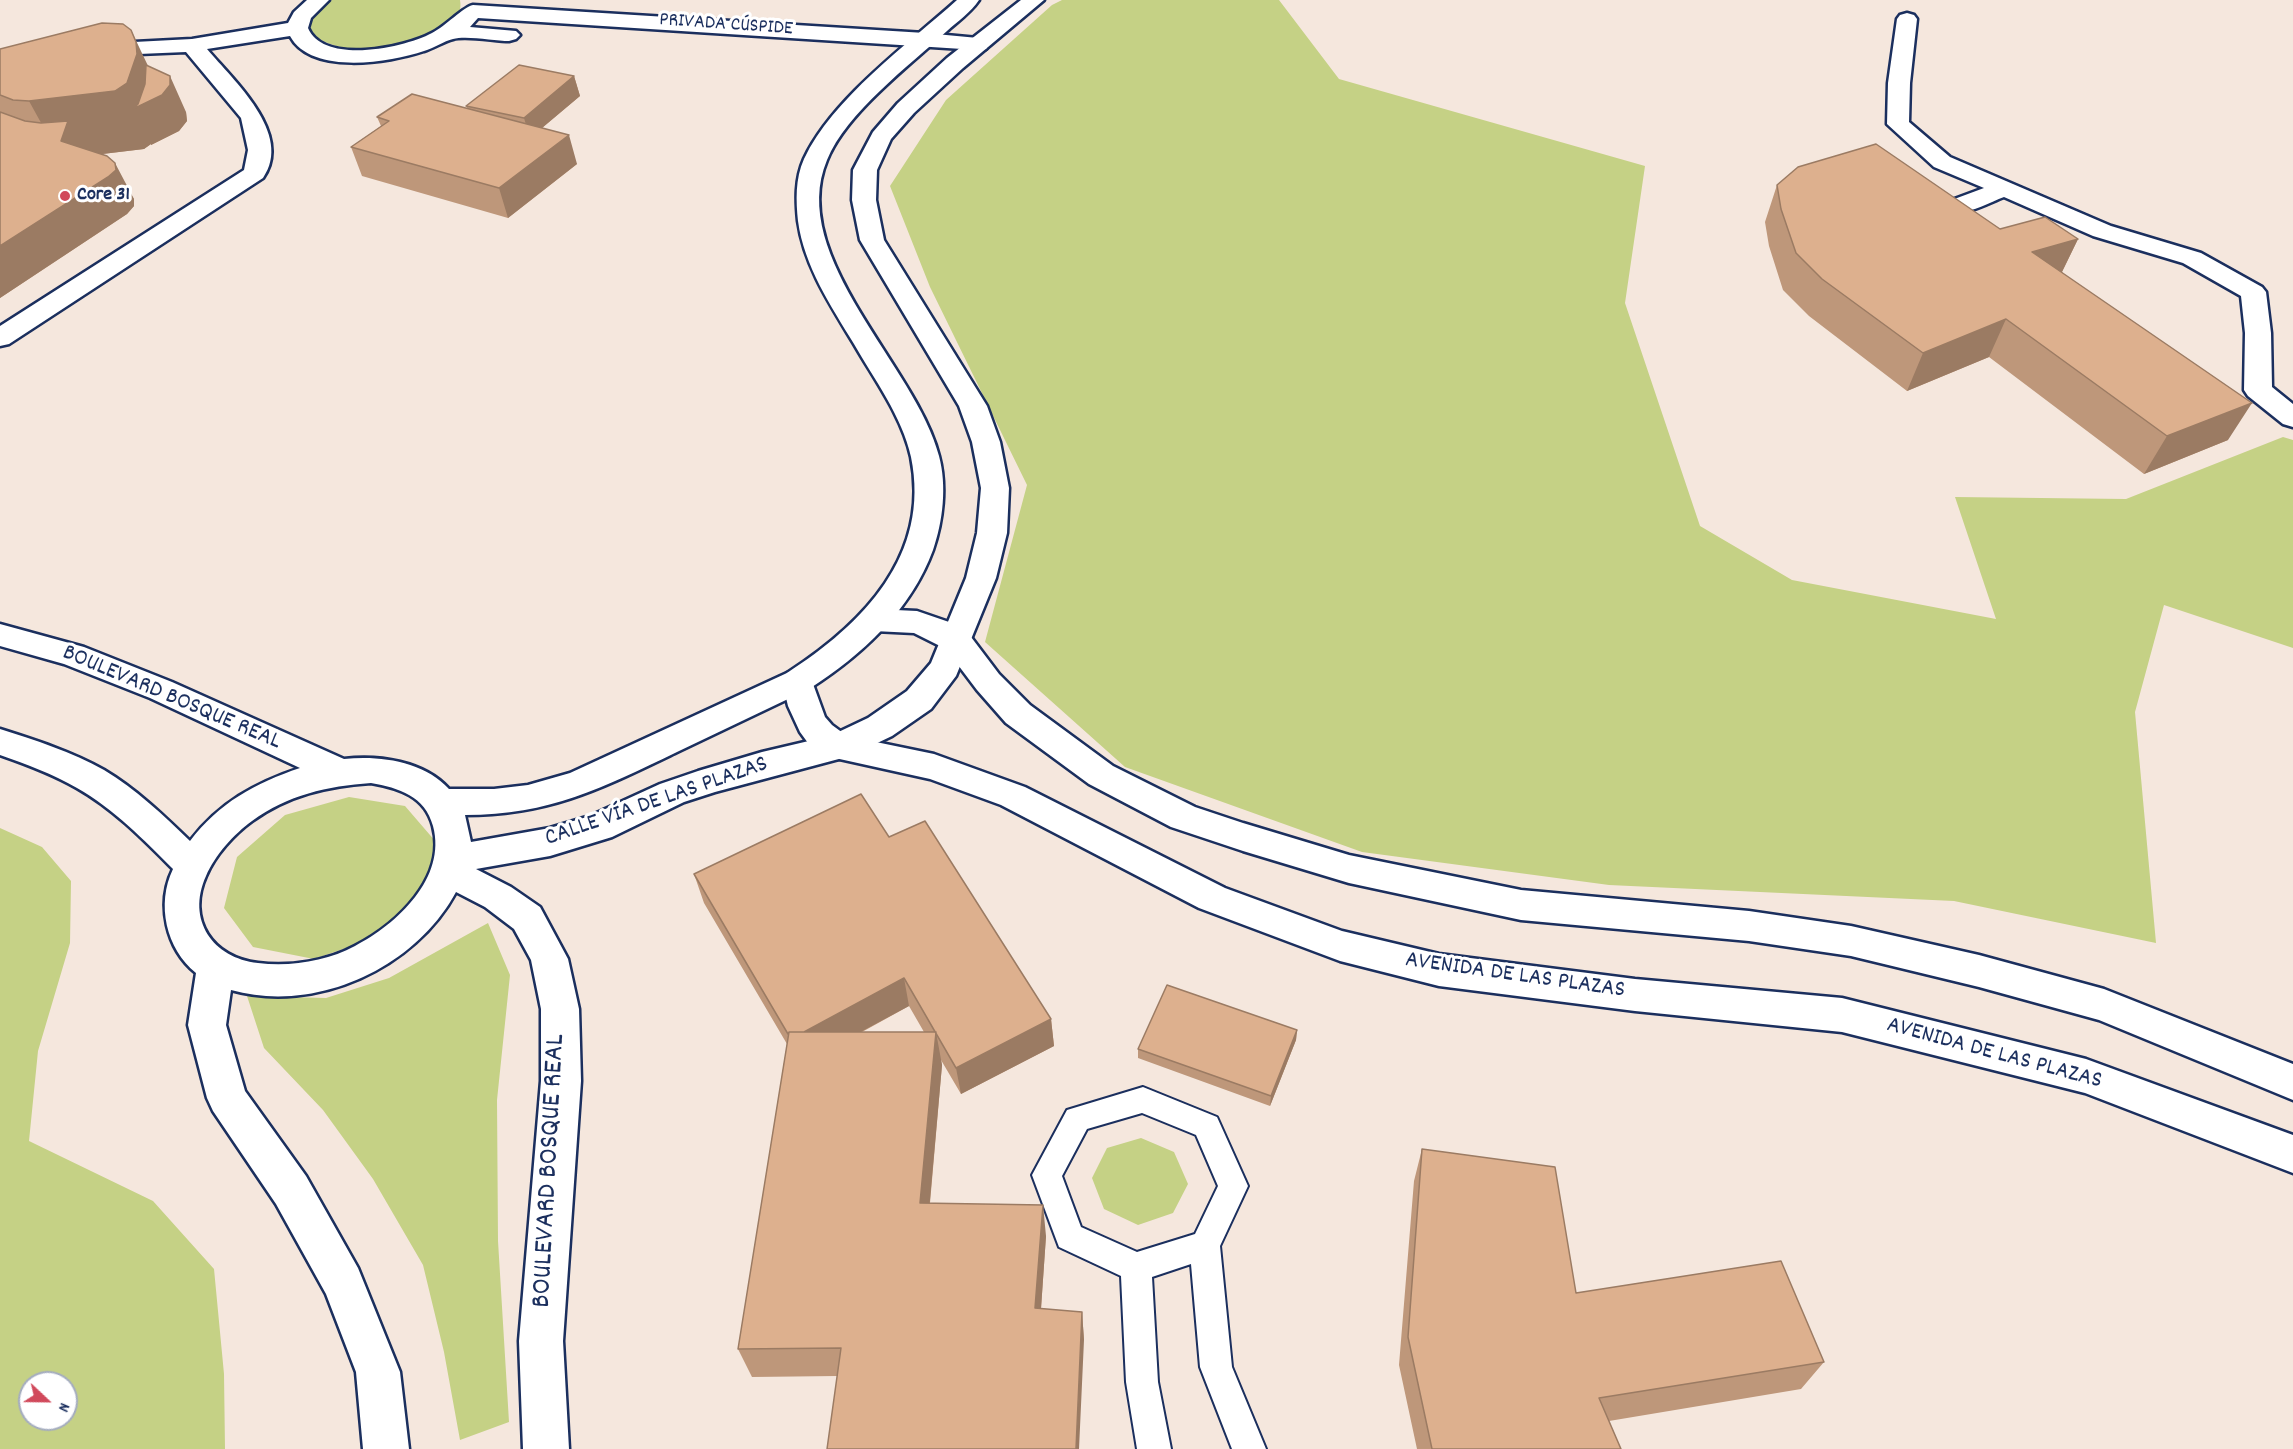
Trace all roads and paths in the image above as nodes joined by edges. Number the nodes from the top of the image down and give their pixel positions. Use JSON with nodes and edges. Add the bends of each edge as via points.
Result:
{"nodes":[{"id":1,"x":319,"y":0,"type":"edge"},
{"id":2,"x":969,"y":0,"type":"edge"},
{"id":3,"x":1034,"y":0,"type":"edge"},
{"id":4,"x":473,"y":5,"type":"edge"},
{"id":5,"x":1907,"y":19,"type":"dead end"},
{"id":6,"x":297,"y":28,"type":"junction"},
{"id":7,"x":453,"y":32,"type":"junction"},
{"id":8,"x":524,"y":36,"type":"dead end"},
{"id":9,"x":925,"y":39,"type":"junction"},
{"id":10,"x":978,"y":44,"type":"junction"},
{"id":11,"x":192,"y":45,"type":"junction"},
{"id":12,"x":890,"y":58,"type":"junction"},
{"id":13,"x":69,"y":61,"type":"edge"},
{"id":14,"x":955,"y":63,"type":"junction"},
{"id":15,"x":2005,"y":188,"type":"junction"},
{"id":16,"x":1958,"y":207,"type":"edge"},
{"id":17,"x":0,"y":338,"type":"edge"},
{"id":18,"x":2293,"y":418,"type":"edge"},
{"id":19,"x":874,"y":620,"type":"junction"},
{"id":20,"x":0,"y":636,"type":"edge"},
{"id":21,"x":957,"y":641,"type":"junction"},
{"id":22,"x":798,"y":681,"type":"junction"},
{"id":23,"x":0,"y":742,"type":"edge"},
{"id":24,"x":838,"y":747,"type":"junction"},
{"id":25,"x":338,"y":771,"type":"junction"},
{"id":26,"x":442,"y":802,"type":"junction"},
{"id":27,"x":192,"y":866,"type":"junction"},
{"id":28,"x":451,"y":866,"type":"junction"},
{"id":29,"x":216,"y":968,"type":"junction"},
{"id":30,"x":2293,"y":1082,"type":"edge"},
{"id":31,"x":2293,"y":1154,"type":"edge"},
{"id":32,"x":1205,"y":1245,"type":"junction"},
{"id":33,"x":1136,"y":1267,"type":"junction"},
{"id":34,"x":386,"y":1449,"type":"edge"},
{"id":35,"x":546,"y":1449,"type":"edge"},
{"id":36,"x":1155,"y":1449,"type":"edge"},
{"id":37,"x":1249,"y":1449,"type":"edge"}],
"edges":[{"from":1,"to":6,"type":"street","via":[[302,16]]},
{"from":2,"to":9,"type":"street","name":"CALLE VÍA DE LAS PLAZAS"},
{"from":3,"to":10,"type":"street","name":"CALLE VÍA DE LAS PLAZAS"},
{"from":4,"to":7,"type":"street","via":[[466,21]]},
{"from":4,"to":9,"type":"street","name":"PRIVADA CÚSPIDE"},
{"from":5,"to":15,"type":"street","via":[[1898,124],[1942,162]]},
{"from":6,"to":7,"type":"street","via":[[303,40],[318,50],[371,56],[402,52]]},
{"from":6,"to":11,"type":"street"},
{"from":7,"to":8,"type":"street"},
{"from":9,"to":10,"type":"street","name":"PRIVADA CÚSPIDE"},
{"from":9,"to":12,"type":"street","name":"CALLE VÍA DE LAS PLAZAS"},
{"from":10,"to":14,"type":"street","name":"CALLE VÍA DE LAS PLAZAS"},
{"from":11,"to":13,"type":"street","via":[[115,49]]},
{"from":11,"to":17,"type":"street","via":[[252,117],[261,150],[255,173]]},
{"from":12,"to":14,"type":"street"},
{"from":12,"to":19,"type":"street","name":"CALLE VÍA DE LAS PLAZAS","via":[[815,160],[807,195],[813,240],[836,292],[910,416],[925,456],[929,494],[924,533],[909,574]]},
{"from":14,"to":21,"type":"street","name":"CALLE VÍA DE LAS PLAZAS","via":[[881,137],[865,170],[864,200],[873,240],[973,406],[986,442],[995,488],[992,533],[981,578]]},
{"from":15,"to":16,"type":"street"},
{"from":15,"to":18,"type":"street","via":[[2102,231],[2192,258],[2253,292],[2258,390]]},
{"from":19,"to":21,"type":"street","via":[[917,622]]},
{"from":19,"to":22,"type":"street","name":"CALLE VÍA DE LAS PLAZAS","via":[[829,661]]},
{"from":20,"to":25,"type":"street","name":"BOULEVARD BOSQUE REAL","via":[[73,654]]},
{"from":21,"to":24,"type":"street","name":"CALLE VÍA DE LAS PLAZAS","via":[[945,668],[919,700],[880,727]]},
{"from":21,"to":30,"type":"street","via":[[1018,714],[1101,775],[1183,817],[1243,837],[1348,869],[1521,905],[1749,926],[1851,941],[2104,1005]]},
{"from":22,"to":24,"type":"street","name":"AVENIDA DE LAS PLAZAS","via":[[812,723]]},
{"from":22,"to":26,"type":"street","name":"CALLE VÍA DE LAS PLAZAS","via":[[579,784],[528,798]]},
{"from":23,"to":27,"type":"street","via":[[53,761],[101,785],[141,815]]},
{"from":24,"to":28,"type":"street","name":"CALLE VÍA DE LAS PLAZAS","via":[[710,780],[600,827]]},
{"from":24,"to":31,"type":"street","name":"AVENIDA DE LAS PLAZAS","via":[[934,767],[1013,796],[1212,898],[1340,946],[1439,970],[1842,1016],[2086,1076]]},
{"from":25,"to":26,"type":"street","via":[[399,774],[423,786]]},
{"from":25,"to":27,"type":"street","via":[[303,778],[238,813],[212,838]]},
{"from":26,"to":28,"type":"street","via":[[454,828]]},
{"from":27,"to":29,"type":"street","via":[[182,895],[183,923],[194,949]]},
{"from":28,"to":29,"type":"street","via":[[432,903],[405,932],[370,957],[328,974],[287,981],[248,979]]},
{"from":28,"to":35,"type":"street","name":"BOULEVARD BOSQUE REAL","via":[[527,918],[549,959],[560,1009],[561,1081],[541,1341]]},
{"from":29,"to":34,"type":"street","via":[[207,1025],[227,1098],[291,1190],[343,1282],[378,1371]]},
{"from":32,"to":33,"type":"lane"},
{"from":32,"to":33,"type":"lane","via":[[1233,1186],[1207,1126],[1143,1100],[1077,1119],[1047,1175],[1070,1237]]},
{"from":32,"to":37,"type":"lane","via":[[1216,1367]]},
{"from":33,"to":36,"type":"lane","via":[[1142,1382]]}]}
